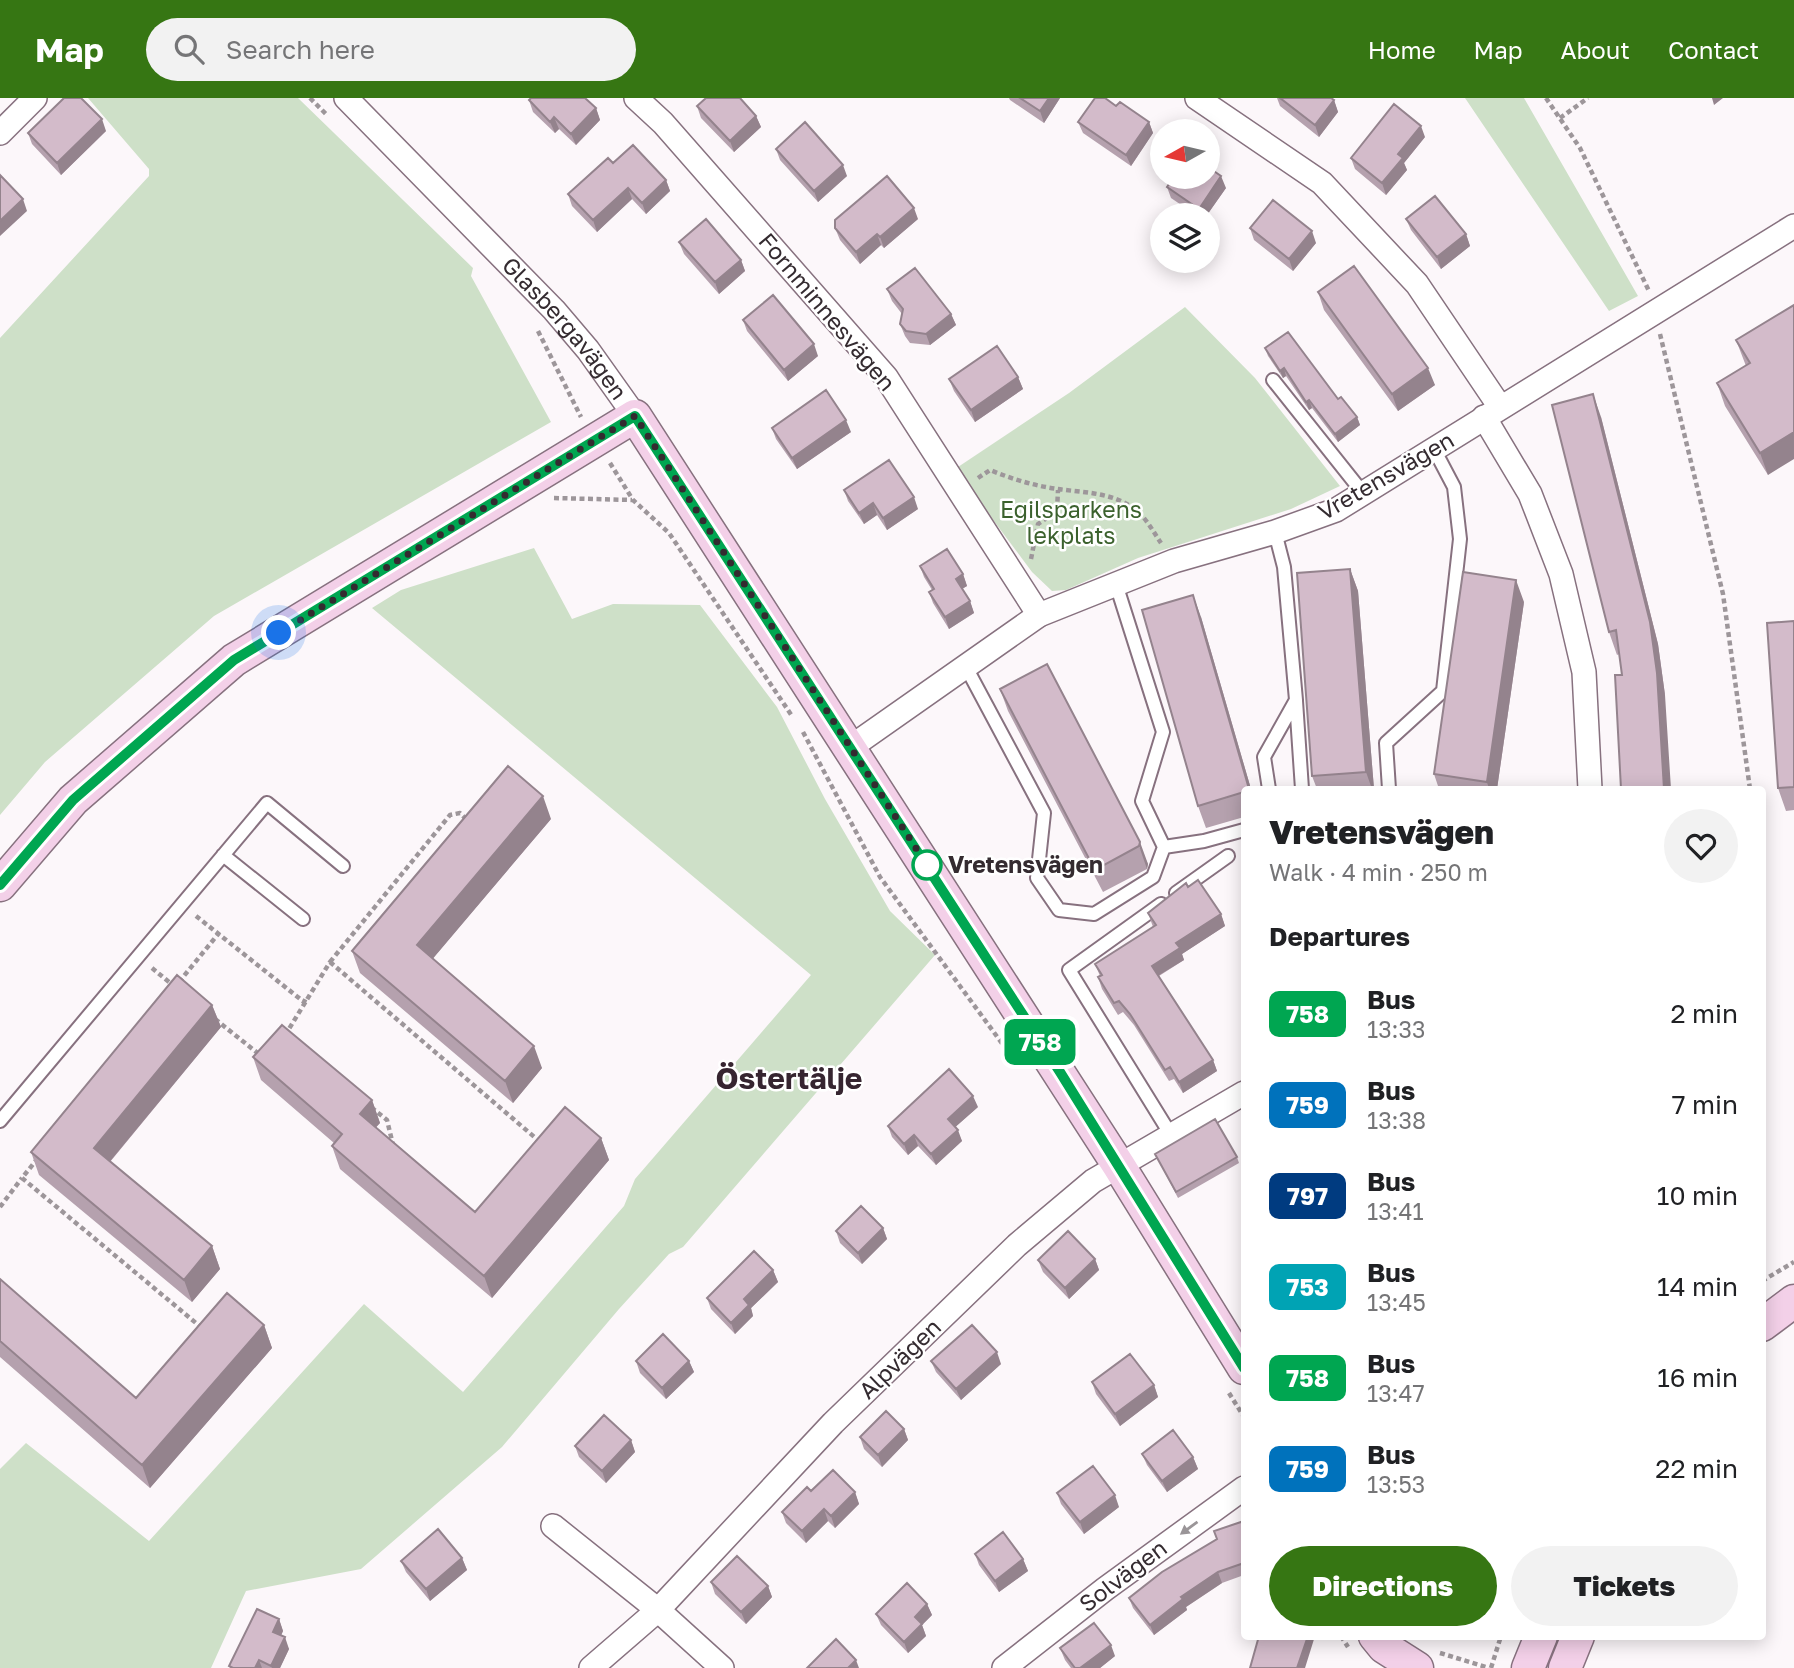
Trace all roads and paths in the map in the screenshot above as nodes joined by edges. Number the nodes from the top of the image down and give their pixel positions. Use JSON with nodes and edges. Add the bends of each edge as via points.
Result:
{"nodes":[{"id":1,"x":36,"y":98,"type":"edge"},
{"id":2,"x":310,"y":98,"type":"edge"},
{"id":3,"x":346,"y":98,"type":"edge"},
{"id":4,"x":636,"y":98,"type":"edge"},
{"id":5,"x":1197,"y":98,"type":"edge"},
{"id":6,"x":1546,"y":98,"type":"edge"},
{"id":7,"x":1588,"y":98,"type":"edge"},
{"id":8,"x":330,"y":118,"type":"dead end"},
{"id":9,"x":1560,"y":118,"type":"junction"},
{"id":10,"x":0,"y":133,"type":"edge"},
{"id":11,"x":1794,"y":226,"type":"edge"},
{"id":12,"x":1654,"y":312,"type":"junction"},
{"id":13,"x":533,"y":324,"type":"dead end"},
{"id":14,"x":1273,"y":380,"type":"dead end"},
{"id":15,"x":1492,"y":412,"type":"junction"},
{"id":16,"x":635,"y":416,"type":"junction"},
{"id":17,"x":596,"y":440,"type":"junction"},
{"id":18,"x":1434,"y":449,"type":"junction"},
{"id":19,"x":1058,"y":489,"type":"junction"},
{"id":20,"x":958,"y":490,"type":"junction"},
{"id":21,"x":1363,"y":493,"type":"junction"},
{"id":22,"x":550,"y":498,"type":"dead end"},
{"id":23,"x":633,"y":500,"type":"junction"},
{"id":24,"x":1275,"y":532,"type":"junction"},
{"id":25,"x":1174,"y":561,"type":"junction"},
{"id":26,"x":1016,"y":579,"type":"junction"},
{"id":27,"x":1116,"y":584,"type":"junction"},
{"id":28,"x":1040,"y":615,"type":"junction"},
{"id":29,"x":966,"y":667,"type":"junction"},
{"id":30,"x":1296,"y":700,"type":"junction"},
{"id":31,"x":794,"y":719,"type":"dead end"},
{"id":32,"x":802,"y":731,"type":"dead end"},
{"id":33,"x":851,"y":747,"type":"junction"},
{"id":34,"x":1269,"y":786,"type":"edge"},
{"id":35,"x":1302,"y":786,"type":"edge"},
{"id":36,"x":1389,"y":786,"type":"edge"},
{"id":37,"x":1590,"y":786,"type":"edge"},
{"id":38,"x":1750,"y":786,"type":"edge"},
{"id":39,"x":476,"y":829,"type":"edge"},
{"id":40,"x":1241,"y":831,"type":"edge"},
{"id":41,"x":1164,"y":847,"type":"junction"},
{"id":42,"x":223,"y":855,"type":"junction"},
{"id":43,"x":1228,"y":856,"type":"dead end"},
{"id":44,"x":343,"y":866,"type":"dead end"},
{"id":45,"x":0,"y":885,"type":"edge"},
{"id":46,"x":182,"y":904,"type":"junction"},
{"id":47,"x":303,"y":919,"type":"dead end"},
{"id":48,"x":219,"y":933,"type":"junction"},
{"id":49,"x":138,"y":957,"type":"junction"},
{"id":50,"x":330,"y":962,"type":"junction"},
{"id":51,"x":175,"y":987,"type":"junction"},
{"id":52,"x":185,"y":995,"type":"edge"},
{"id":53,"x":167,"y":998,"type":"edge"},
{"id":54,"x":205,"y":1011,"type":"edge"},
{"id":55,"x":285,"y":1037,"type":"junction"},
{"id":56,"x":278,"y":1044,"type":"edge"},
{"id":57,"x":265,"y":1059,"type":"edge"},
{"id":58,"x":1019,"y":1067,"type":"dead end"},
{"id":59,"x":1241,"y":1095,"type":"edge"},
{"id":60,"x":0,"y":1121,"type":"edge"},
{"id":61,"x":1171,"y":1135,"type":"junction"},
{"id":62,"x":39,"y":1157,"type":"edge"},
{"id":63,"x":1119,"y":1166,"type":"junction"},
{"id":64,"x":22,"y":1178,"type":"junction"},
{"id":65,"x":0,"y":1207,"type":"edge"},
{"id":66,"x":1794,"y":1262,"type":"edge"},
{"id":67,"x":1766,"y":1279,"type":"edge"},
{"id":68,"x":1794,"y":1301,"type":"edge"},
{"id":69,"x":1766,"y":1322,"type":"edge"},
{"id":70,"x":196,"y":1340,"type":"edge"},
{"id":71,"x":1233,"y":1376,"type":"edge"},
{"id":72,"x":1241,"y":1406,"type":"edge"},
{"id":73,"x":1241,"y":1490,"type":"edge"},
{"id":74,"x":553,"y":1525,"type":"dead end"},
{"id":75,"x":658,"y":1610,"type":"junction"},
{"id":76,"x":1500,"y":1640,"type":"edge"},
{"id":77,"x":1539,"y":1640,"type":"edge"},
{"id":78,"x":1576,"y":1640,"type":"edge"},
{"id":79,"x":1380,"y":1651,"type":"edge"},
{"id":80,"x":1418,"y":1662,"type":"edge"},
{"id":81,"x":591,"y":1668,"type":"edge"},
{"id":82,"x":722,"y":1668,"type":"edge"},
{"id":83,"x":1004,"y":1668,"type":"edge"},
{"id":84,"x":1490,"y":1668,"type":"edge"},
{"id":85,"x":1528,"y":1668,"type":"edge"},
{"id":86,"x":1565,"y":1668,"type":"edge"}],
"edges":[{"from":1,"to":10,"type":"street"},
{"from":2,"to":8,"type":"path"},
{"from":3,"to":16,"type":"street","name":"Glasbergavägen","via":[[554,310],[589,350]]},
{"from":4,"to":20,"type":"street","name":"Fornminnesvägen","via":[[886,377]]},
{"from":5,"to":15,"type":"street","via":[[1322,183],[1417,284]]},
{"from":6,"to":9,"type":"path"},
{"from":7,"to":9,"type":"path"},
{"from":9,"to":12,"type":"path","via":[[1580,148],[1637,265]]},
{"from":11,"to":12,"type":"street","name":"Vretensvägen"},
{"from":12,"to":15,"type":"street","name":"Vretensvägen"},
{"from":12,"to":38,"type":"path","via":[[1723,594]]},
{"from":13,"to":17,"type":"path"},
{"from":14,"to":21,"type":"lane"},
{"from":15,"to":18,"type":"street","name":"Vretensvägen"},
{"from":15,"to":37,"type":"street","via":[[1561,574],[1584,672]]},
{"from":16,"to":17,"type":"street"},
{"from":16,"to":33,"type":"street","name":"Glasbergavägen"},
{"from":17,"to":23,"type":"path"},
{"from":17,"to":45,"type":"street","via":[[234,660],[73,800]]},
{"from":18,"to":21,"type":"street","name":"Vretensvägen"},
{"from":18,"to":36,"type":"lane","via":[[1454,487],[1461,539],[1443,691],[1386,743]]},
{"from":19,"to":20,"type":"path","via":[[990,470]]},
{"from":19,"to":25,"type":"path","via":[[1087,490],[1138,512]]},
{"from":19,"to":26,"type":"path","via":[[1056,511],[1038,524],[1029,572]]},
{"from":20,"to":26,"type":"street","name":"Fornminnesvägen"},
{"from":21,"to":24,"type":"street","name":"Vretensvägen","via":[[1336,510]]},
{"from":22,"to":23,"type":"path"},
{"from":23,"to":31,"type":"path","via":[[670,533]]},
{"from":24,"to":25,"type":"street","name":"Vretensvägen"},
{"from":24,"to":30,"type":"lane","via":[[1284,566]]},
{"from":25,"to":27,"type":"street","name":"Vretensvägen"},
{"from":26,"to":28,"type":"street","name":"Fornminnesvägen"},
{"from":27,"to":28,"type":"street","name":"Vretensvägen"},
{"from":27,"to":41,"type":"lane","via":[[1163,732],[1142,801]]},
{"from":28,"to":29,"type":"street","name":"Vretensvägen"},
{"from":29,"to":33,"type":"street","name":"Vretensvägen"},
{"from":29,"to":41,"type":"lane","via":[[1044,813],[1037,878],[1059,910],[1094,914],[1153,877]]},
{"from":30,"to":34,"type":"lane","via":[[1264,757]]},
{"from":30,"to":35,"type":"lane"},
{"from":32,"to":58,"type":"path","via":[[880,877]]},
{"from":33,"to":63,"type":"street","name":"Glasbergavägen"},
{"from":39,"to":50,"type":"path","via":[[460,813],[450,815]]},
{"from":40,"to":41,"type":"lane"},
{"from":42,"to":44,"type":"lane","via":[[267,803]]},
{"from":42,"to":46,"type":"lane"},
{"from":42,"to":47,"type":"lane"},
{"from":43,"to":61,"type":"lane","via":[[1069,970]]},
{"from":46,"to":48,"type":"path"},
{"from":46,"to":49,"type":"lane"},
{"from":48,"to":50,"type":"path","via":[[304,1002]]},
{"from":48,"to":51,"type":"path"},
{"from":49,"to":51,"type":"path"},
{"from":49,"to":60,"type":"lane"},
{"from":50,"to":55,"type":"path"},
{"from":50,"to":55,"type":"path","via":[[539,1141],[540,1149],[488,1219],[478,1220],[394,1149],[387,1120]]},
{"from":51,"to":52,"type":"path"},
{"from":51,"to":53,"type":"path"},
{"from":54,"to":57,"type":"path"},
{"from":55,"to":56,"type":"path"},
{"from":59,"to":61,"type":"street","name":"Alpvägen"},
{"from":61,"to":63,"type":"street","name":"Alpvägen"},
{"from":62,"to":64,"type":"path"},
{"from":63,"to":71,"type":"street","name":"Glasbergavägen"},
{"from":63,"to":75,"type":"street","name":"Alpvägen","via":[[1093,1181],[1017,1245],[833,1423]]},
{"from":64,"to":65,"type":"path"},
{"from":64,"to":70,"type":"path","via":[[204,1330]]},
{"from":66,"to":67,"type":"path"},
{"from":68,"to":69,"type":"street"},
{"from":71,"to":72,"type":"path"},
{"from":73,"to":83,"type":"street","name":"Solvägen","one_way":true},
{"from":74,"to":75,"type":"street"},
{"from":75,"to":81,"type":"street","name":"Alpvägen"},
{"from":75,"to":82,"type":"street"},
{"from":76,"to":84,"type":"path"},
{"from":77,"to":85,"type":"street"},
{"from":78,"to":86,"type":"street"},
{"from":79,"to":80,"type":"street"},
{"from":80,"to":84,"type":"path","via":[[1443,1655]]}]}
